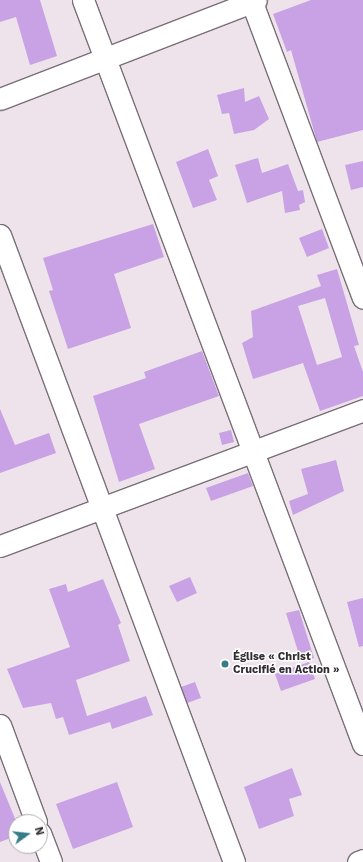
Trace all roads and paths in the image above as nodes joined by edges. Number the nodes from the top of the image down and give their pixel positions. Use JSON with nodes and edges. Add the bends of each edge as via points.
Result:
{"nodes":[{"id":1,"x":83,"y":0,"type":"edge"},
{"id":2,"x":253,"y":1,"type":"edge"},
{"id":3,"x":105,"y":58,"type":"junction"},
{"id":4,"x":0,"y":99,"type":"edge"},
{"id":5,"x":0,"y":235,"type":"edge"},
{"id":6,"x":363,"y":298,"type":"edge"},
{"id":7,"x":363,"y":410,"type":"edge"},
{"id":8,"x":253,"y":451,"type":"junction"},
{"id":9,"x":102,"y":508,"type":"junction"},
{"id":10,"x":0,"y":546,"type":"edge"},
{"id":11,"x":0,"y":725,"type":"edge"},
{"id":12,"x":363,"y":744,"type":"edge"},
{"id":13,"x":33,"y":814,"type":"edge"},
{"id":14,"x":363,"y":860,"type":"edge"},
{"id":15,"x":234,"y":862,"type":"edge"},
{"id":16,"x":358,"y":862,"type":"edge"}],
"edges":[{"from":1,"to":3,"type":"street"},
{"from":2,"to":3,"type":"street"},
{"from":2,"to":6,"type":"street"},
{"from":3,"to":4,"type":"street"},
{"from":3,"to":8,"type":"street"},
{"from":5,"to":9,"type":"street"},
{"from":7,"to":8,"type":"street"},
{"from":8,"to":9,"type":"street"},
{"from":8,"to":12,"type":"street"},
{"from":9,"to":10,"type":"street"},
{"from":9,"to":15,"type":"street"},
{"from":11,"to":13,"type":"street"},
{"from":14,"to":16,"type":"street"}]}
